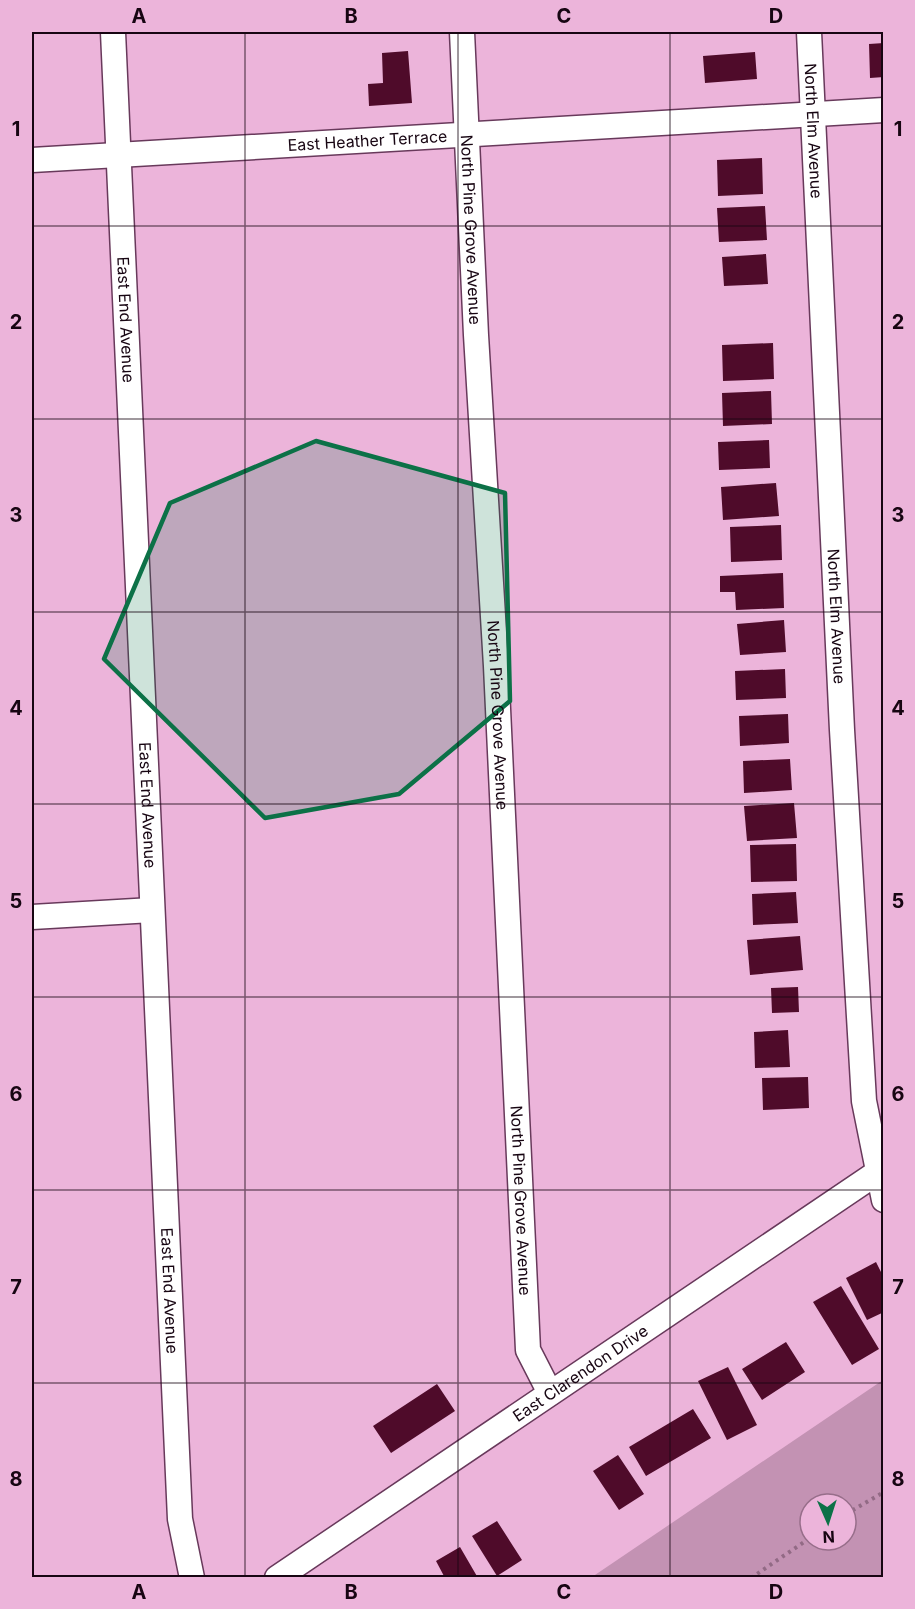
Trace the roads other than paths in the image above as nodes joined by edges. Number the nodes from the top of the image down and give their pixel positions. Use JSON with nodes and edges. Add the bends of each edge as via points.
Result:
{"nodes":[{"id":1,"x":113,"y":32,"type":"edge"},
{"id":2,"x":462,"y":32,"type":"edge"},
{"id":3,"x":809,"y":32,"type":"edge"},
{"id":4,"x":884,"y":110,"type":"edge"},
{"id":5,"x":814,"y":114,"type":"junction"},
{"id":6,"x":466,"y":135,"type":"junction"},
{"id":7,"x":120,"y":155,"type":"junction"},
{"id":8,"x":32,"y":160,"type":"edge"},
{"id":9,"x":152,"y":910,"type":"junction"},
{"id":10,"x":32,"y":917,"type":"edge"},
{"id":11,"x":880,"y":1171,"type":"edge"},
{"id":12,"x":884,"y":1200,"type":"edge"},
{"id":13,"x":550,"y":1393,"type":"junction"},
{"id":14,"x":192,"y":1578,"type":"edge"},
{"id":15,"x":276,"y":1578,"type":"edge"}],
"edges":[{"from":1,"to":7,"type":"street","name":"East End Avenue"},
{"from":2,"to":6,"type":"street","name":"North Pine Grove Avenue"},
{"from":3,"to":5,"type":"street","name":"North Elm Avenue"},
{"from":4,"to":5,"type":"street","name":"East Heather Terrace"},
{"from":5,"to":6,"type":"street","name":"East Heather Terrace"},
{"from":5,"to":11,"type":"street","name":"North Elm Avenue","via":[[842,730],[864,1101]]},
{"from":6,"to":7,"type":"street","name":"East Heather Terrace"},
{"from":6,"to":13,"type":"street","name":"North Pine Grove Avenue","via":[[528,1350]]},
{"from":7,"to":8,"type":"street","name":"East Heather Terrace"},
{"from":7,"to":9,"type":"street","name":"East End Avenue"},
{"from":9,"to":10,"type":"street"},
{"from":9,"to":14,"type":"street","name":"East End Avenue","via":[[180,1519]]},
{"from":11,"to":12,"type":"street","name":"North Elm Avenue"},
{"from":11,"to":13,"type":"street","name":"East Clarendon Drive"},
{"from":13,"to":15,"type":"street","name":"East Clarendon Drive"}]}
